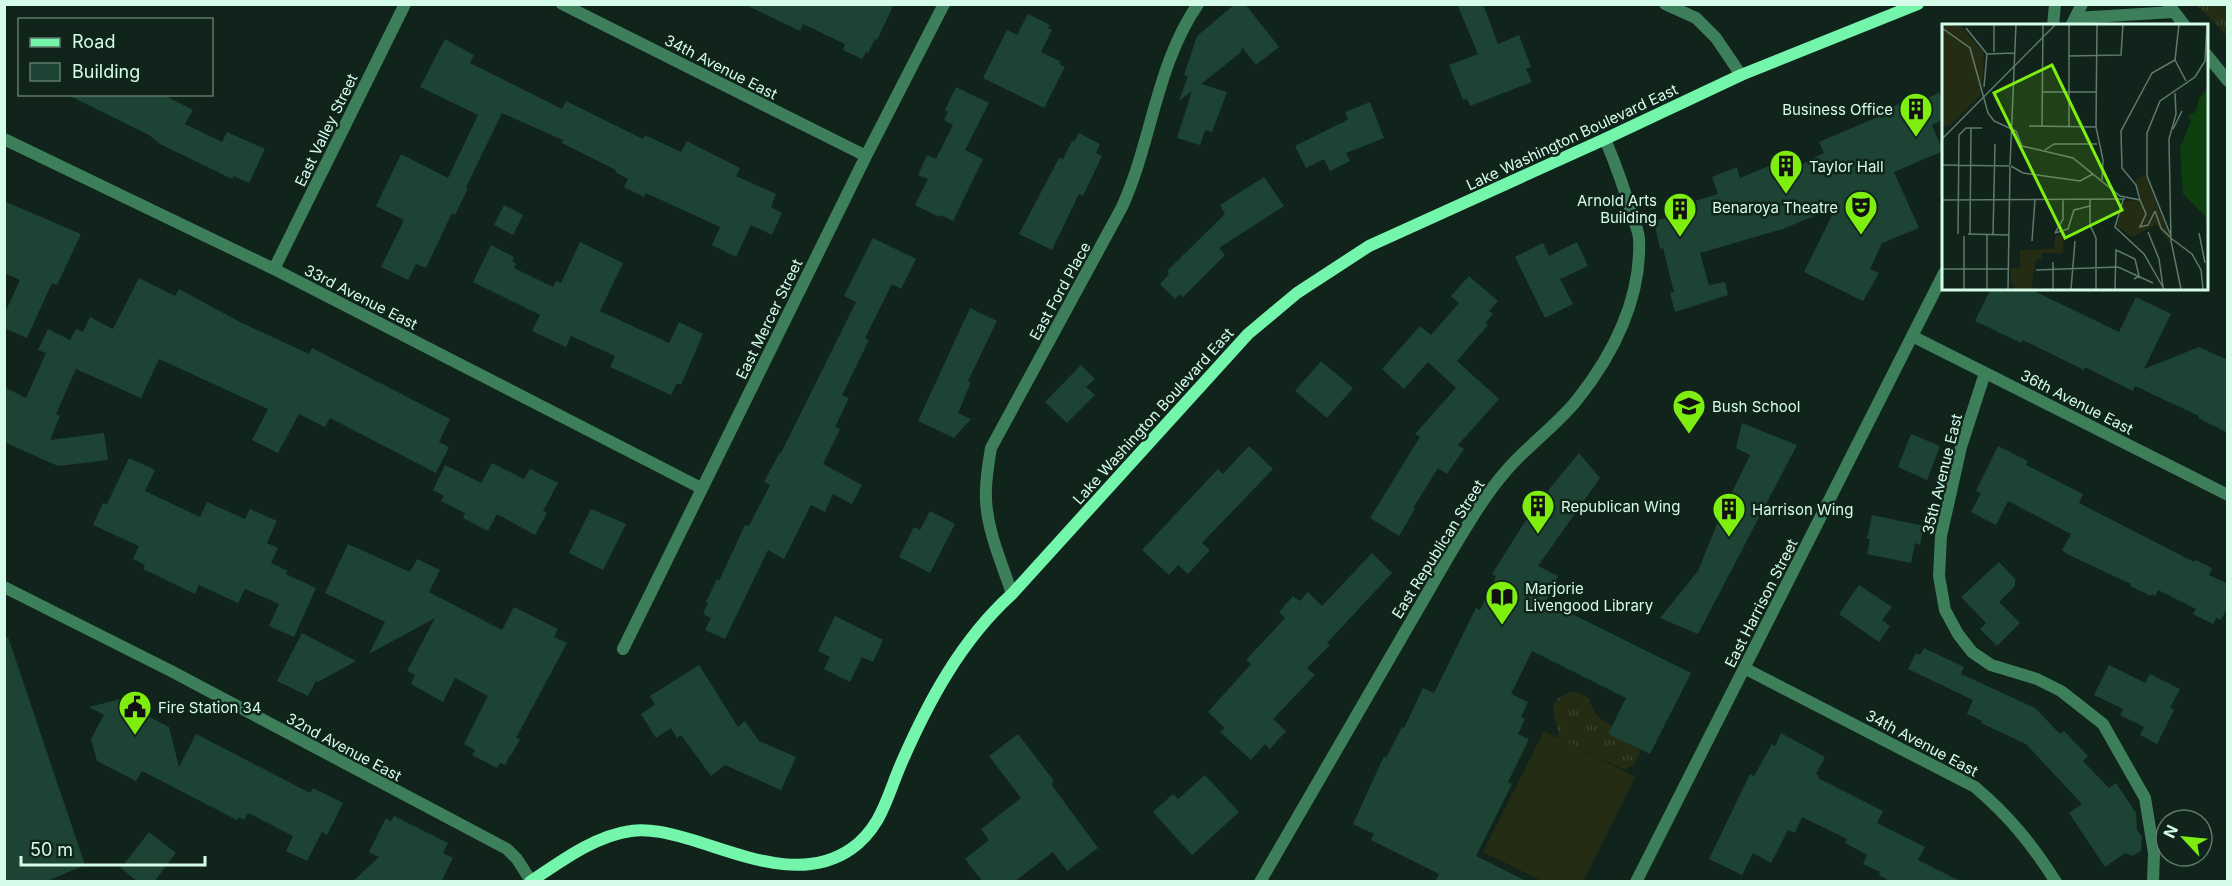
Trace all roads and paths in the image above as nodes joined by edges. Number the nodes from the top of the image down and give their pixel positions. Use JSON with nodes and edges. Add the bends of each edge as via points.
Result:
{"nodes":[{"id":1,"x":405,"y":4,"type":"edge"},
{"id":2,"x":562,"y":4,"type":"edge"},
{"id":3,"x":944,"y":4,"type":"edge"},
{"id":4,"x":1198,"y":4,"type":"edge"},
{"id":5,"x":1665,"y":4,"type":"edge"},
{"id":6,"x":1918,"y":4,"type":"edge"},
{"id":7,"x":2055,"y":4,"type":"edge"},
{"id":8,"x":2082,"y":4,"type":"edge"},
{"id":9,"x":2172,"y":8,"type":"edge"},
{"id":10,"x":2073,"y":22,"type":"edge"},
{"id":11,"x":2053,"y":24,"type":"edge"},
{"id":12,"x":2184,"y":24,"type":"edge"},
{"id":13,"x":2208,"y":56,"type":"edge"},
{"id":14,"x":1741,"y":75,"type":"junction"},
{"id":15,"x":2228,"y":81,"type":"edge"},
{"id":16,"x":4,"y":139,"type":"edge"},
{"id":17,"x":1605,"y":140,"type":"junction"},
{"id":18,"x":866,"y":156,"type":"junction"},
{"id":19,"x":274,"y":269,"type":"junction"},
{"id":20,"x":1942,"y":277,"type":"edge"},
{"id":21,"x":1912,"y":336,"type":"junction"},
{"id":22,"x":1985,"y":373,"type":"junction"},
{"id":23,"x":701,"y":488,"type":"junction"},
{"id":24,"x":2228,"y":495,"type":"edge"},
{"id":25,"x":4,"y":587,"type":"edge"},
{"id":26,"x":1012,"y":594,"type":"junction"},
{"id":27,"x":622,"y":648,"type":"dead end"},
{"id":28,"x":1744,"y":668,"type":"junction"},
{"id":29,"x":530,"y":881,"type":"edge"},
{"id":30,"x":1260,"y":882,"type":"edge"},
{"id":31,"x":1636,"y":882,"type":"edge"},
{"id":32,"x":2056,"y":882,"type":"edge"},
{"id":33,"x":2153,"y":882,"type":"edge"}],
"edges":[{"from":1,"to":19,"type":"street","name":"East Valley Street"},
{"from":2,"to":18,"type":"street","name":"34th Avenue East"},
{"from":3,"to":18,"type":"street","name":"East Mercer Street"},
{"from":4,"to":26,"type":"street","name":"East Ford Place","via":[[1174,46],[1134,180],[1122,207],[992,448],[986,500],[992,533]]},
{"from":5,"to":14,"type":"street","via":[[1696,18],[1716,38]]},
{"from":6,"to":14,"type":"main road","name":"Lake Washington Boulevard East"},
{"from":7,"to":11,"type":"street"},
{"from":8,"to":10,"type":"street"},
{"from":9,"to":10,"type":"street"},
{"from":9,"to":12,"type":"street"},
{"from":13,"to":15,"type":"street"},
{"from":14,"to":17,"type":"main road","name":"Lake Washington Boulevard East"},
{"from":16,"to":19,"type":"street","name":"33rd Avenue East"},
{"from":17,"to":26,"type":"main road","name":"Lake Washington Boulevard East","via":[[1369,246],[1293,296],[1248,334]]},
{"from":17,"to":30,"type":"street","name":"East Republican Street","via":[[1639,236],[1638,278],[1623,327],[1576,400],[1504,472],[1483,501]]},
{"from":18,"to":23,"type":"street","name":"East Mercer Street"},
{"from":19,"to":23,"type":"street","name":"33rd Avenue East"},
{"from":20,"to":21,"type":"street","name":"East Harrison Street"},
{"from":21,"to":22,"type":"street","name":"36th Avenue East"},
{"from":21,"to":28,"type":"street","name":"East Harrison Street"},
{"from":22,"to":24,"type":"street","name":"36th Avenue East"},
{"from":22,"to":33,"type":"street","name":"35th Avenue East","via":[[1961,447],[1941,536],[1939,576],[1946,610],[1972,652],[1991,665],[2061,691],[2103,724],[2145,798],[2154,853]]},
{"from":23,"to":27,"type":"street","name":"East Mercer Street"},
{"from":25,"to":29,"type":"street","name":"32nd Avenue East","via":[[507,849],[518,859]]},
{"from":26,"to":29,"type":"main road","name":"Lake Washington Boulevard East","via":[[964,645],[900,765],[887,804],[870,831],[852,849],[831,860],[781,865],[665,832],[632,830],[599,839]]},
{"from":28,"to":31,"type":"street","name":"East Harrison Street"},
{"from":28,"to":32,"type":"street","name":"34th Avenue East","via":[[1975,788],[2001,809],[2030,842]]}]}
